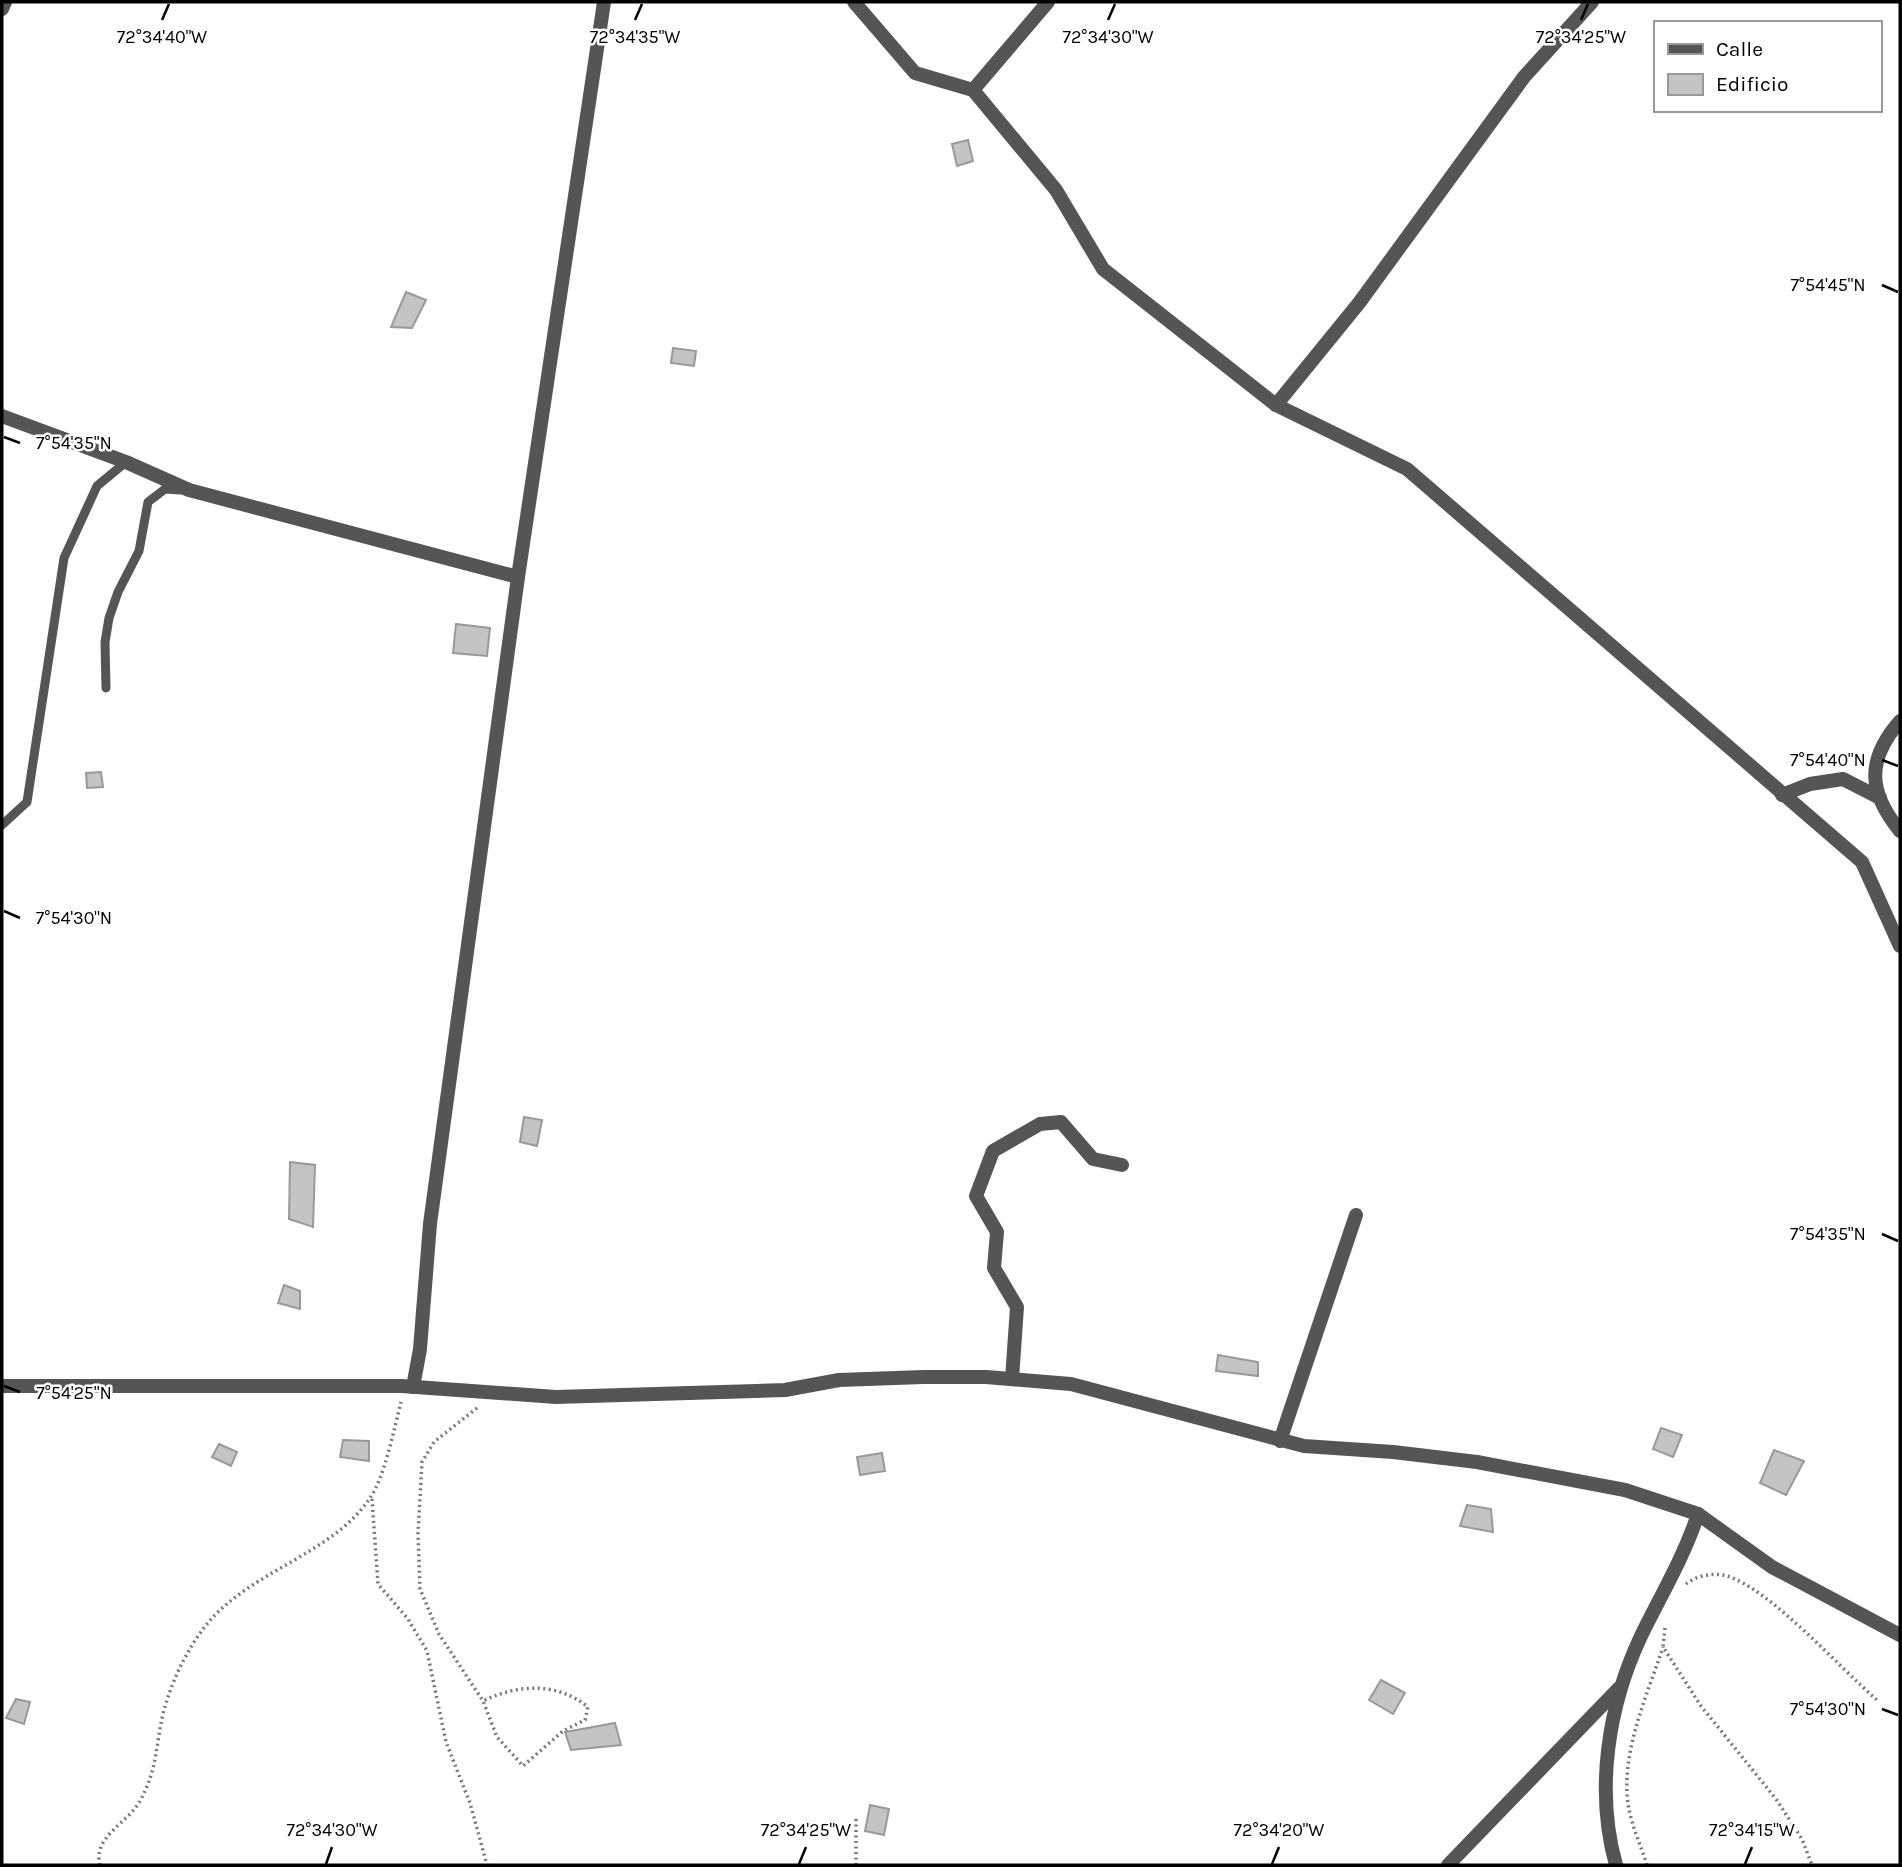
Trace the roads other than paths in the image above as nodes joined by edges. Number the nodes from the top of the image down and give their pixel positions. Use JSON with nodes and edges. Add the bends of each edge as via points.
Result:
{"nodes":[{"id":1,"x":5,"y":2,"type":"edge"},
{"id":2,"x":604,"y":2,"type":"edge"},
{"id":3,"x":854,"y":2,"type":"edge"},
{"id":4,"x":1048,"y":2,"type":"edge"},
{"id":5,"x":1592,"y":2,"type":"edge"},
{"id":6,"x":2,"y":9,"type":"edge"},
{"id":7,"x":973,"y":90,"type":"junction"},
{"id":8,"x":1276,"y":405,"type":"junction"},
{"id":9,"x":2,"y":416,"type":"edge"},
{"id":10,"x":126,"y":462,"type":"junction"},
{"id":11,"x":189,"y":490,"type":"junction"},
{"id":12,"x":518,"y":577,"type":"junction"},
{"id":13,"x":106,"y":688,"type":"dead end"},
{"id":14,"x":1900,"y":721,"type":"edge"},
{"id":15,"x":1782,"y":795,"type":"junction"},
{"id":16,"x":1880,"y":798,"type":"junction"},
{"id":17,"x":2,"y":825,"type":"edge"},
{"id":18,"x":1900,"y":831,"type":"edge"},
{"id":19,"x":1900,"y":947,"type":"edge"},
{"id":20,"x":1122,"y":1165,"type":"dead end"},
{"id":21,"x":1356,"y":1214,"type":"dead end"},
{"id":22,"x":1012,"y":1379,"type":"junction"},
{"id":23,"x":2,"y":1386,"type":"edge"},
{"id":24,"x":407,"y":1386,"type":"junction"},
{"id":25,"x":1280,"y":1441,"type":"junction"},
{"id":26,"x":1698,"y":1514,"type":"junction"},
{"id":27,"x":1900,"y":1635,"type":"edge"},
{"id":28,"x":1622,"y":1685,"type":"junction"},
{"id":29,"x":1448,"y":1865,"type":"edge"},
{"id":30,"x":1616,"y":1865,"type":"edge"}],
"edges":[{"from":1,"to":6,"type":"street"},
{"from":2,"to":12,"type":"street"},
{"from":3,"to":7,"type":"street","via":[[915,73]]},
{"from":4,"to":7,"type":"street"},
{"from":5,"to":8,"type":"street","via":[[1524,77],[1359,303]]},
{"from":7,"to":8,"type":"street","via":[[1056,190],[1103,269]]},
{"from":8,"to":15,"type":"street","via":[[1407,469]]},
{"from":9,"to":10,"type":"street"},
{"from":10,"to":11,"type":"street"},
{"from":10,"to":17,"type":"lane","via":[[97,486],[64,558],[27,802]]},
{"from":11,"to":12,"type":"street"},
{"from":11,"to":13,"type":"lane","via":[[165,489],[148,502],[139,551],[109,618]]},
{"from":12,"to":24,"type":"street","via":[[430,1224],[420,1349]]},
{"from":14,"to":16,"type":"street","via":[[1875,762]]},
{"from":15,"to":16,"type":"street","via":[[1810,784],[1843,779]]},
{"from":15,"to":19,"type":"street","via":[[1862,862]]},
{"from":16,"to":18,"type":"street","via":[[1882,809]]},
{"from":20,"to":22,"type":"street","via":[[1093,1158],[1061,1122],[1040,1124],[993,1151],[976,1196],[997,1231],[994,1268],[1017,1307]]},
{"from":21,"to":25,"type":"street"},
{"from":22,"to":24,"type":"street","via":[[839,1380],[785,1390],[555,1397]]},
{"from":22,"to":25,"type":"street","via":[[1071,1384]]},
{"from":23,"to":24,"type":"street"},
{"from":25,"to":26,"type":"street","via":[[1548,1474],[1625,1490]]},
{"from":26,"to":27,"type":"street","via":[[1772,1567]]},
{"from":26,"to":28,"type":"street","via":[[1685,1553],[1640,1638]]},
{"from":28,"to":29,"type":"street"},
{"from":28,"to":30,"type":"street","via":[[1608,1740],[1607,1834]]}]}
